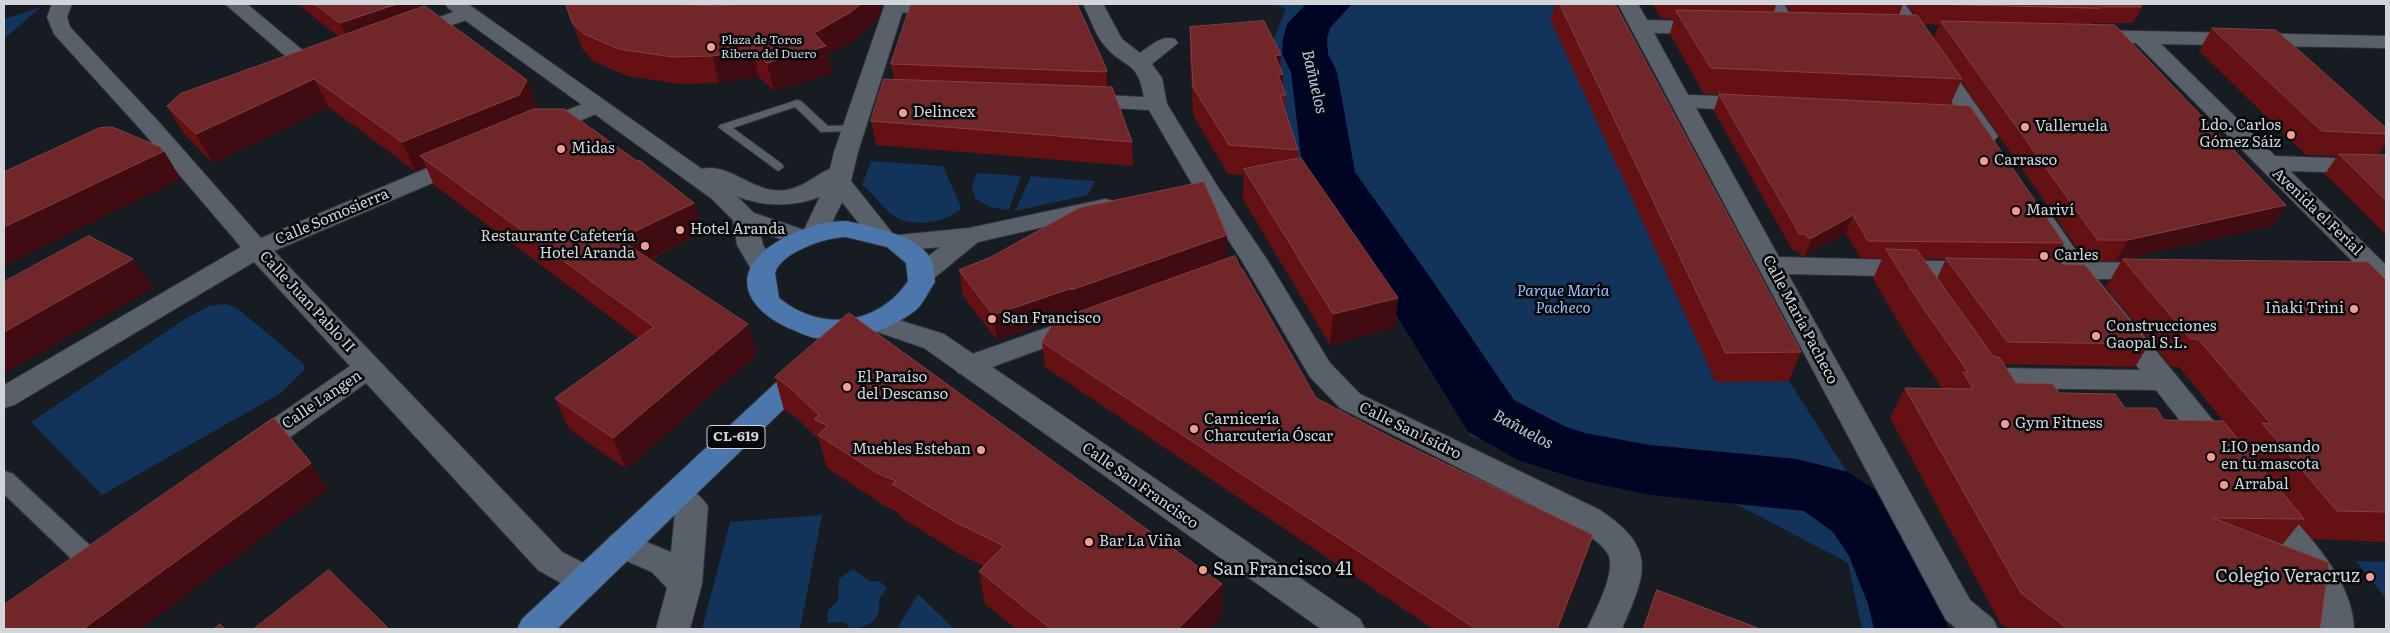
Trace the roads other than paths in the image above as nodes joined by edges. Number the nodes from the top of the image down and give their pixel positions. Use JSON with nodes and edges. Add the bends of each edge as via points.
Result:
{"nodes":[{"id":1,"x":62,"y":4,"type":"edge"},
{"id":2,"x":235,"y":4,"type":"edge"},
{"id":3,"x":963,"y":4,"type":"edge"},
{"id":4,"x":1093,"y":4,"type":"edge"},
{"id":5,"x":1774,"y":4,"type":"edge"},
{"id":6,"x":1895,"y":4,"type":"edge"},
{"id":7,"x":895,"y":5,"type":"edge"},
{"id":8,"x":465,"y":7,"type":"edge"},
{"id":9,"x":1634,"y":15,"type":"edge"},
{"id":10,"x":1729,"y":28,"type":"edge"},
{"id":11,"x":1788,"y":29,"type":"edge"},
{"id":12,"x":2073,"y":35,"type":"edge"},
{"id":13,"x":2142,"y":36,"type":"junction"},
{"id":14,"x":388,"y":41,"type":"edge"},
{"id":15,"x":2386,"y":42,"type":"edge"},
{"id":16,"x":1168,"y":43,"type":"dead end"},
{"id":17,"x":1140,"y":63,"type":"junction"},
{"id":18,"x":286,"y":78,"type":"edge"},
{"id":19,"x":1056,"y":100,"type":"edge"},
{"id":20,"x":1681,"y":101,"type":"junction"},
{"id":21,"x":1156,"y":104,"type":"junction"},
{"id":22,"x":596,"y":106,"type":"junction"},
{"id":23,"x":1778,"y":106,"type":"edge"},
{"id":24,"x":1943,"y":114,"type":"edge"},
{"id":25,"x":1972,"y":115,"type":"junction"},
{"id":26,"x":854,"y":128,"type":"junction"},
{"id":27,"x":518,"y":138,"type":"edge"},
{"id":28,"x":482,"y":153,"type":"edge"},
{"id":29,"x":1999,"y":156,"type":"edge"},
{"id":30,"x":2267,"y":163,"type":"junction"},
{"id":31,"x":681,"y":165,"type":"junction"},
{"id":32,"x":778,"y":167,"type":"dead end"},
{"id":33,"x":2386,"y":167,"type":"edge"},
{"id":34,"x":840,"y":176,"type":"junction"},
{"id":35,"x":2027,"y":197,"type":"edge"},
{"id":36,"x":1127,"y":201,"type":"edge"},
{"id":37,"x":745,"y":218,"type":"junction"},
{"id":38,"x":808,"y":236,"type":"junction"},
{"id":39,"x":969,"y":236,"type":"junction"},
{"id":40,"x":889,"y":239,"type":"junction"},
{"id":41,"x":257,"y":249,"type":"junction"},
{"id":42,"x":1255,"y":261,"type":"junction"},
{"id":43,"x":1770,"y":265,"type":"junction"},
{"id":44,"x":763,"y":268,"type":"junction"},
{"id":45,"x":1912,"y":270,"type":"junction"},
{"id":46,"x":1999,"y":270,"type":"edge"},
{"id":47,"x":2037,"y":270,"type":"edge"},
{"id":48,"x":2076,"y":270,"type":"junction"},
{"id":49,"x":1227,"y":271,"type":"edge"},
{"id":50,"x":2174,"y":272,"type":"edge"},
{"id":51,"x":924,"y":273,"type":"junction"},
{"id":52,"x":2341,"y":274,"type":"edge"},
{"id":53,"x":2383,"y":277,"type":"edge"},
{"id":54,"x":1928,"y":293,"type":"edge"},
{"id":55,"x":913,"y":299,"type":"junction"},
{"id":56,"x":1107,"y":315,"type":"edge"},
{"id":57,"x":800,"y":322,"type":"junction"},
{"id":58,"x":866,"y":325,"type":"junction"},
{"id":59,"x":934,"y":341,"type":"junction"},
{"id":60,"x":1966,"y":347,"type":"edge"},
{"id":61,"x":968,"y":366,"type":"junction"},
{"id":62,"x":368,"y":368,"type":"junction"},
{"id":63,"x":796,"y":379,"type":"junction"},
{"id":64,"x":2165,"y":380,"type":"junction"},
{"id":65,"x":4,"y":398,"type":"edge"},
{"id":66,"x":228,"y":464,"type":"edge"},
{"id":67,"x":4,"y":480,"type":"edge"},
{"id":68,"x":675,"y":496,"type":"junction"},
{"id":69,"x":622,"y":545,"type":"junction"},
{"id":70,"x":89,"y":560,"type":"edge"},
{"id":71,"x":585,"y":580,"type":"junction"},
{"id":72,"x":685,"y":584,"type":"junction"},
{"id":73,"x":534,"y":629,"type":"edge"},
{"id":74,"x":673,"y":629,"type":"edge"},
{"id":75,"x":1348,"y":629,"type":"edge"},
{"id":76,"x":1605,"y":629,"type":"edge"},
{"id":77,"x":1981,"y":629,"type":"edge"},
{"id":78,"x":2337,"y":629,"type":"edge"}],
"edges":[{"from":1,"to":41,"type":"street","name":"Calle Juan Pablo II","via":[[56,20],[62,30],[151,126]]},
{"from":2,"to":18,"type":"street","via":[[323,65]]},
{"from":3,"to":7,"type":"street"},
{"from":4,"to":17,"type":"street","via":[[1113,43]]},
{"from":5,"to":11,"type":"street"},
{"from":6,"to":25,"type":"street"},
{"from":7,"to":26,"type":"street","via":[[876,93]]},
{"from":8,"to":14,"type":"street"},
{"from":8,"to":22,"type":"street"},
{"from":9,"to":10,"type":"street"},
{"from":9,"to":20,"type":"street","name":"Calle María Pacheco"},
{"from":12,"to":13,"type":"street"},
{"from":13,"to":15,"type":"street"},
{"from":13,"to":30,"type":"street","name":"Avenida el Ferial"},
{"from":16,"to":17,"type":"street"},
{"from":17,"to":21,"type":"street","name":"Calle San Isidro","via":[[1151,78]]},
{"from":19,"to":21,"type":"street"},
{"from":20,"to":23,"type":"street"},
{"from":20,"to":43,"type":"street","name":"Calle María Pacheco"},
{"from":21,"to":42,"type":"street","name":"Calle San Isidro","via":[[1194,186]]},
{"from":22,"to":27,"type":"street"},
{"from":22,"to":31,"type":"street"},
{"from":24,"to":25,"type":"street"},
{"from":25,"to":29,"type":"street"},
{"from":26,"to":32,"type":"lane","via":[[825,130],[796,102],[724,127]]},
{"from":26,"to":34,"type":"street"},
{"from":28,"to":41,"type":"street","name":"Calle Somosierra"},
{"from":30,"to":33,"type":"street"},
{"from":30,"to":53,"type":"street","name":"Avenida el Ferial"},
{"from":31,"to":34,"type":"street","via":[[724,178],[749,193],[763,197],[781,198],[814,190]]},
{"from":31,"to":37,"type":"street","via":[[721,194]]},
{"from":34,"to":38,"type":"street","via":[[830,204]]},
{"from":34,"to":40,"type":"street"},
{"from":35,"to":48,"type":"street"},
{"from":36,"to":39,"type":"street"},
{"from":37,"to":38,"type":"street"},
{"from":37,"to":44,"type":"street","via":[[750,245]]},
{"from":38,"to":40,"type":"main road","via":[[847,229]]},
{"from":38,"to":44,"type":"main road","via":[[781,251]]},
{"from":39,"to":40,"type":"street"},
{"from":39,"to":51,"type":"street"},
{"from":40,"to":51,"type":"main road","via":[[920,259]]},
{"from":41,"to":62,"type":"street","name":"Calle Juan Pablo II"},
{"from":41,"to":65,"type":"street","name":"Calle Somosierra"},
{"from":42,"to":49,"type":"street"},
{"from":42,"to":76,"type":"street","name":"Calle San Isidro","via":[[1320,370],[1350,401],[1610,532],[1624,551],[1628,573]]},
{"from":43,"to":45,"type":"street"},
{"from":43,"to":77,"type":"street","name":"Calle María Pacheco","via":[[1958,610]]},
{"from":44,"to":57,"type":"main road","via":[[760,282],[767,302]]},
{"from":45,"to":46,"type":"street"},
{"from":45,"to":54,"type":"street"},
{"from":47,"to":48,"type":"street"},
{"from":48,"to":50,"type":"street"},
{"from":48,"to":64,"type":"street"},
{"from":51,"to":55,"type":"main road"},
{"from":52,"to":53,"type":"street"},
{"from":55,"to":58,"type":"main road","via":[[898,312]]},
{"from":55,"to":59,"type":"street","name":"Calle San Francisco","via":[[919,320]]},
{"from":56,"to":61,"type":"street"},
{"from":57,"to":58,"type":"main road","via":[[832,330]]},
{"from":57,"to":63,"type":"main road","via":[[806,345]]},
{"from":58,"to":59,"type":"street","name":"Calle San Francisco"},
{"from":58,"to":63,"type":"main road"},
{"from":59,"to":61,"type":"street","name":"Calle San Francisco"},
{"from":60,"to":64,"type":"street","via":[[1988,378]]},
{"from":61,"to":75,"type":"street","name":"Calle San Francisco"},
{"from":62,"to":66,"type":"street","name":"Calle Langen"},
{"from":62,"to":71,"type":"street","name":"Calle Juan Pablo II","via":[[550,561]]},
{"from":63,"to":68,"type":"main road","number":"CL-619"},
{"from":64,"to":78,"type":"street","via":[[2310,564],[2330,596]]},
{"from":67,"to":70,"type":"street"},
{"from":68,"to":69,"type":"main road","number":"CL-619"},
{"from":68,"to":72,"type":"street","via":[[692,507]]},
{"from":69,"to":71,"type":"main road","number":"CL-619"},
{"from":69,"to":72,"type":"street","via":[[664,563]]},
{"from":71,"to":73,"type":"main road","number":"CL-619"},
{"from":72,"to":74,"type":"street"}]}
